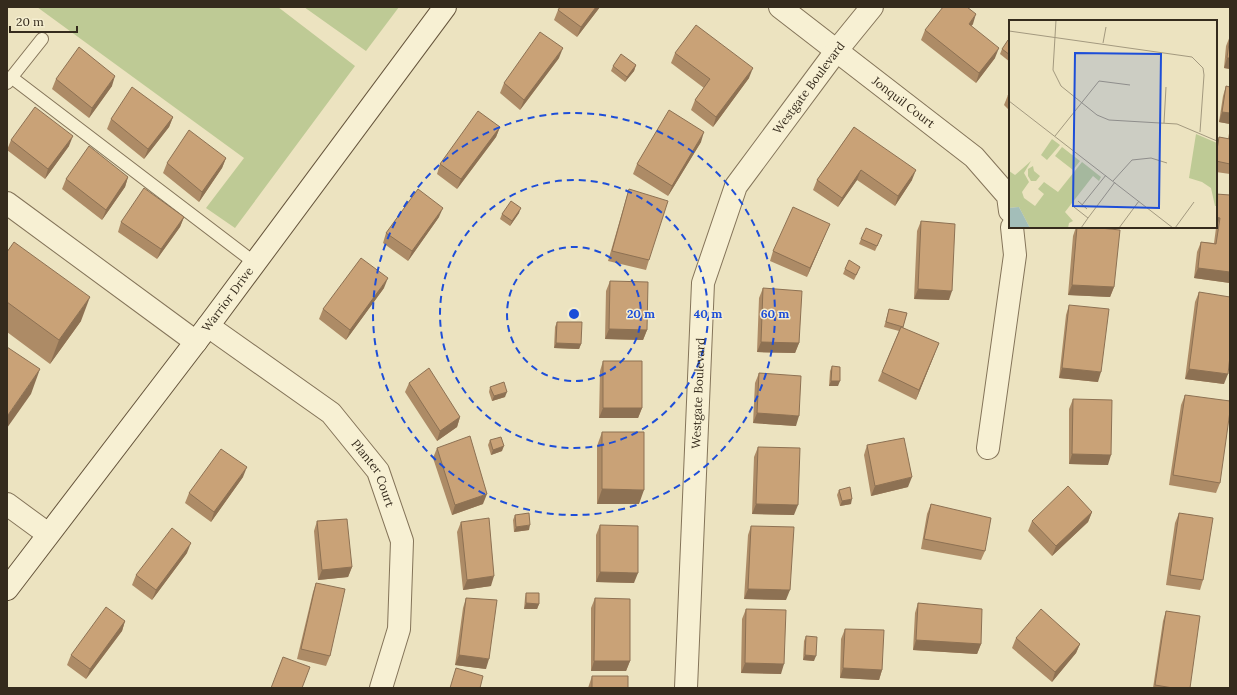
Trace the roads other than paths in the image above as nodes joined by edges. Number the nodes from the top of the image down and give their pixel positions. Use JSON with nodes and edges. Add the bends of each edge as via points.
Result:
{"nodes":[{"id":1,"x":445,"y":7,"type":"edge"},
{"id":2,"x":780,"y":7,"type":"edge"},
{"id":3,"x":872,"y":7,"type":"edge"},
{"id":4,"x":42,"y":39,"type":"dead end"},
{"id":5,"x":838,"y":50,"type":"junction"},
{"id":6,"x":9,"y":80,"type":"edge"},
{"id":7,"x":7,"y":203,"type":"edge"},
{"id":8,"x":1009,"y":204,"type":"edge"},
{"id":9,"x":1012,"y":228,"type":"edge"},
{"id":10,"x":255,"y":263,"type":"junction"},
{"id":11,"x":202,"y":334,"type":"junction"},
{"id":12,"x":988,"y":448,"type":"dead end"},
{"id":13,"x":7,"y":504,"type":"edge"},
{"id":14,"x":48,"y":534,"type":"junction"},
{"id":15,"x":7,"y":589,"type":"edge"},
{"id":16,"x":381,"y":688,"type":"edge"},
{"id":17,"x":686,"y":688,"type":"edge"}],
"edges":[{"from":1,"to":10,"type":"street","name":"Warrior Drive"},
{"from":2,"to":5,"type":"street","name":"Jonquil Court"},
{"from":3,"to":5,"type":"street","name":"Westgate Boulevard"},
{"from":4,"to":6,"type":"lane"},
{"from":5,"to":8,"type":"street","name":"Jonquil Court","via":[[974,156],[1008,196]]},
{"from":5,"to":17,"type":"street","name":"Westgate Boulevard","via":[[736,186],[703,283]]},
{"from":6,"to":10,"type":"lane"},
{"from":7,"to":11,"type":"street","name":"Planter Court"},
{"from":9,"to":12,"type":"street","via":[[1015,255]]},
{"from":10,"to":11,"type":"street","name":"Warrior Drive"},
{"from":11,"to":14,"type":"street","name":"Warrior Drive"},
{"from":11,"to":16,"type":"street","name":"Planter Court","via":[[331,413],[378,471],[402,541],[399,629]]},
{"from":13,"to":14,"type":"street"},
{"from":14,"to":15,"type":"street","name":"Warrior Drive"}]}
